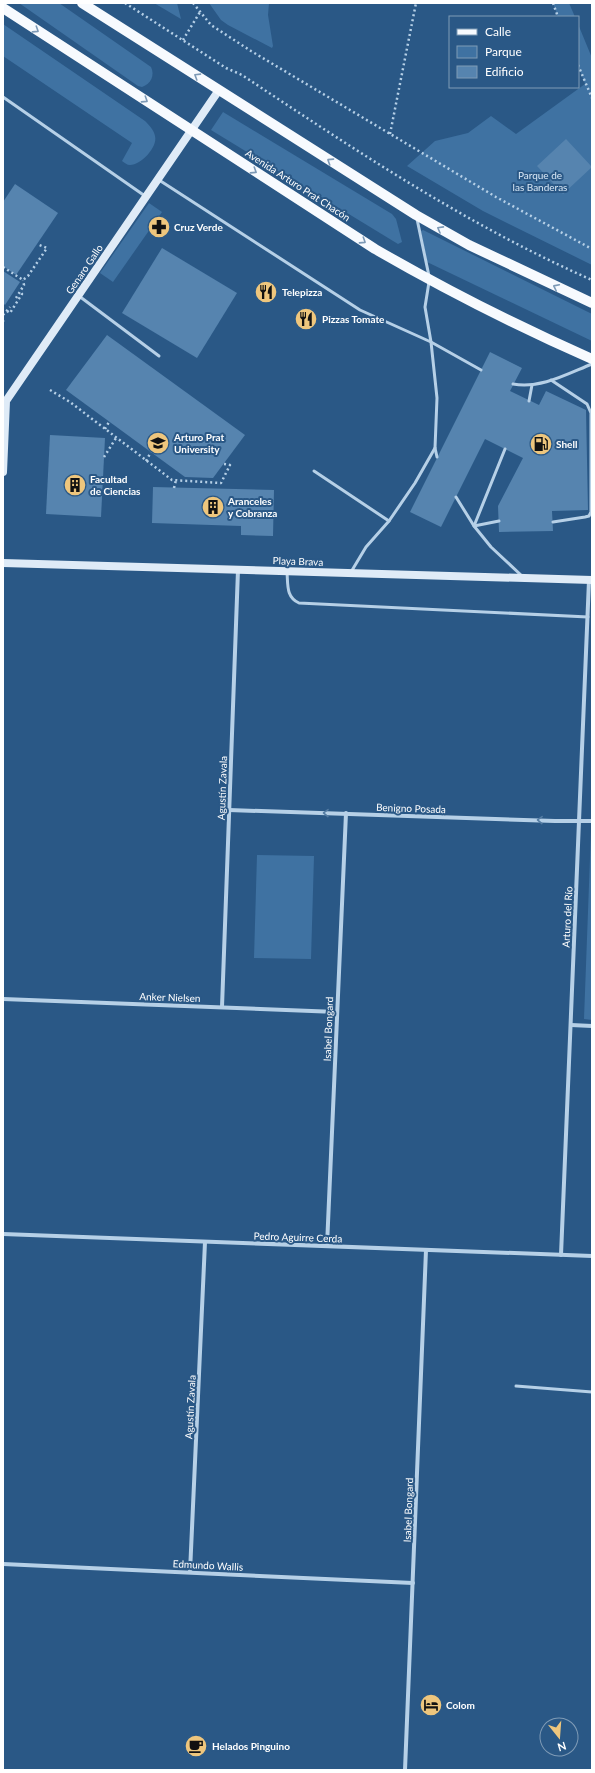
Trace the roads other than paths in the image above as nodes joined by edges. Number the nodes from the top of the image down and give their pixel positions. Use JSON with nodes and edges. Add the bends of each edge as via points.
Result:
{"nodes":[{"id":1,"x":82,"y":3,"type":"edge"},
{"id":2,"x":3,"y":8,"type":"edge"},
{"id":3,"x":219,"y":90,"type":"junction"},
{"id":4,"x":3,"y":97,"type":"edge"},
{"id":5,"x":190,"y":130,"type":"junction"},
{"id":6,"x":157,"y":179,"type":"junction"},
{"id":7,"x":145,"y":196,"type":"junction"},
{"id":8,"x":416,"y":215,"type":"junction"},
{"id":9,"x":429,"y":280,"type":"junction"},
{"id":10,"x":78,"y":295,"type":"junction"},
{"id":11,"x":592,"y":303,"type":"edge"},
{"id":12,"x":431,"y":342,"type":"junction"},
{"id":13,"x":159,"y":356,"type":"dead end"},
{"id":14,"x":592,"y":359,"type":"edge"},
{"id":15,"x":592,"y":364,"type":"edge"},
{"id":16,"x":481,"y":370,"type":"dead end"},
{"id":17,"x":551,"y":380,"type":"junction"},
{"id":18,"x":513,"y":384,"type":"dead end"},
{"id":19,"x":532,"y":385,"type":"junction"},
{"id":20,"x":529,"y":400,"type":"dead end"},
{"id":21,"x":435,"y":448,"type":"junction"},
{"id":22,"x":505,"y":449,"type":"dead end"},
{"id":23,"x":437,"y":457,"type":"dead end"},
{"id":24,"x":314,"y":471,"type":"dead end"},
{"id":25,"x":3,"y":472,"type":"edge"},
{"id":26,"x":456,"y":497,"type":"dead end"},
{"id":27,"x":388,"y":521,"type":"junction"},
{"id":28,"x":499,"y":522,"type":"dead end"},
{"id":29,"x":553,"y":522,"type":"dead end"},
{"id":30,"x":474,"y":526,"type":"junction"},
{"id":31,"x":3,"y":563,"type":"edge"},
{"id":32,"x":238,"y":570,"type":"junction"},
{"id":33,"x":287,"y":571,"type":"junction"},
{"id":34,"x":350,"y":573,"type":"junction"},
{"id":35,"x":525,"y":578,"type":"junction"},
{"id":36,"x":591,"y":580,"type":"edge"},
{"id":37,"x":588,"y":617,"type":"junction"},
{"id":38,"x":229,"y":810,"type":"junction"},
{"id":39,"x":346,"y":813,"type":"junction"},
{"id":40,"x":579,"y":820,"type":"junction"},
{"id":41,"x":592,"y":821,"type":"edge"},
{"id":42,"x":3,"y":999,"type":"edge"},
{"id":43,"x":222,"y":1007,"type":"junction"},
{"id":44,"x":337,"y":1012,"type":"junction"},
{"id":45,"x":570,"y":1025,"type":"junction"},
{"id":46,"x":592,"y":1026,"type":"edge"},
{"id":47,"x":3,"y":1234,"type":"edge"},
{"id":48,"x":205,"y":1242,"type":"junction"},
{"id":49,"x":327,"y":1246,"type":"junction"},
{"id":50,"x":426,"y":1250,"type":"junction"},
{"id":51,"x":561,"y":1255,"type":"junction"},
{"id":52,"x":592,"y":1256,"type":"edge"},
{"id":53,"x":516,"y":1386,"type":"dead end"},
{"id":54,"x":592,"y":1392,"type":"edge"},
{"id":55,"x":3,"y":1564,"type":"edge"},
{"id":56,"x":190,"y":1572,"type":"junction"},
{"id":57,"x":413,"y":1583,"type":"junction"},
{"id":58,"x":405,"y":1770,"type":"edge"}],
"edges":[{"from":3,"to":1,"type":"main road","one_way":true},
{"from":2,"to":5,"type":"main road","name":"Avenida Arturo Prat Chacón","one_way":true},
{"from":3,"to":5,"type":"street","name":"Genaro Gallo"},
{"from":8,"to":3,"type":"main road","one_way":true},
{"from":4,"to":7,"type":"lane"},
{"from":5,"to":6,"type":"street","name":"Genaro Gallo"},
{"from":5,"to":9,"type":"main road","name":"Avenida Arturo Prat Chacón","one_way":true,"via":[[375,249]]},
{"from":6,"to":7,"type":"street","name":"Genaro Gallo"},
{"from":6,"to":12,"type":"lane","via":[[360,310]]},
{"from":7,"to":10,"type":"street","name":"Genaro Gallo"},
{"from":8,"to":9,"type":"lane"},
{"from":11,"to":8,"type":"main road","one_way":true,"via":[[469,245]]},
{"from":9,"to":12,"type":"lane","via":[[425,307]]},
{"from":9,"to":14,"type":"main road","name":"Avenida Arturo Prat Chacón","via":[[492,313]]},
{"from":10,"to":13,"type":"lane"},
{"from":10,"to":25,"type":"street","name":"Genaro Gallo","via":[[6,401]]},
{"from":12,"to":16,"type":"lane"},
{"from":12,"to":21,"type":"lane","via":[[437,398]]},
{"from":15,"to":17,"type":"lane"},
{"from":17,"to":19,"type":"lane"},
{"from":17,"to":29,"type":"lane","via":[[587,404],[592,413],[591,512],[589,516]]},
{"from":18,"to":19,"type":"lane"},
{"from":19,"to":20,"type":"lane"},
{"from":21,"to":23,"type":"lane"},
{"from":21,"to":27,"type":"lane","via":[[415,483]]},
{"from":22,"to":30,"type":"lane"},
{"from":24,"to":27,"type":"lane"},
{"from":26,"to":30,"type":"lane"},
{"from":27,"to":34,"type":"lane","via":[[366,547]]},
{"from":28,"to":30,"type":"lane"},
{"from":30,"to":35,"type":"lane","via":[[491,547]]},
{"from":31,"to":32,"type":"street","name":"Playa Brava"},
{"from":32,"to":33,"type":"street","name":"Playa Brava"},
{"from":32,"to":38,"type":"street","name":"Agustín Zavala"},
{"from":33,"to":34,"type":"street","name":"Playa Brava"},
{"from":33,"to":37,"type":"lane","via":[[288,592],[292,600],[299,603]]},
{"from":34,"to":35,"type":"street","name":"Playa Brava"},
{"from":35,"to":36,"type":"street","name":"Playa Brava"},
{"from":36,"to":37,"type":"street","name":"Arturo del Río"},
{"from":37,"to":40,"type":"street","name":"Arturo del Río"},
{"from":39,"to":38,"type":"street","name":"Benigno Posada","one_way":true},
{"from":38,"to":43,"type":"street","name":"Agustín Zavala"},
{"from":40,"to":39,"type":"street","name":"Benigno Posada","one_way":true},
{"from":39,"to":44,"type":"street","name":"Isabel Bongard"},
{"from":40,"to":41,"type":"street","name":"Benigno Posada"},
{"from":40,"to":45,"type":"street","name":"Arturo del Río"},
{"from":42,"to":43,"type":"street","name":"Anker Nielsen"},
{"from":43,"to":44,"type":"street","name":"Anker Nielsen"},
{"from":44,"to":49,"type":"street","name":"Isabel Bongard"},
{"from":45,"to":46,"type":"street"},
{"from":45,"to":51,"type":"street","name":"Arturo del Río"},
{"from":47,"to":48,"type":"street","name":"Pedro Aguirre Cerda"},
{"from":48,"to":49,"type":"street","name":"Pedro Aguirre Cerda"},
{"from":48,"to":56,"type":"street","name":"Agustín Zavala"},
{"from":49,"to":50,"type":"street","name":"Pedro Aguirre Cerda"},
{"from":50,"to":51,"type":"street","name":"Pedro Aguirre Cerda"},
{"from":50,"to":57,"type":"street","name":"Isabel Bongard"},
{"from":51,"to":52,"type":"street","name":"Pedro Aguirre Cerda"},
{"from":53,"to":54,"type":"lane"},
{"from":55,"to":56,"type":"street","name":"Edmundo Wallis"},
{"from":56,"to":57,"type":"street","name":"Edmundo Wallis"},
{"from":57,"to":58,"type":"street","name":"Isabel Bongard"}]}
